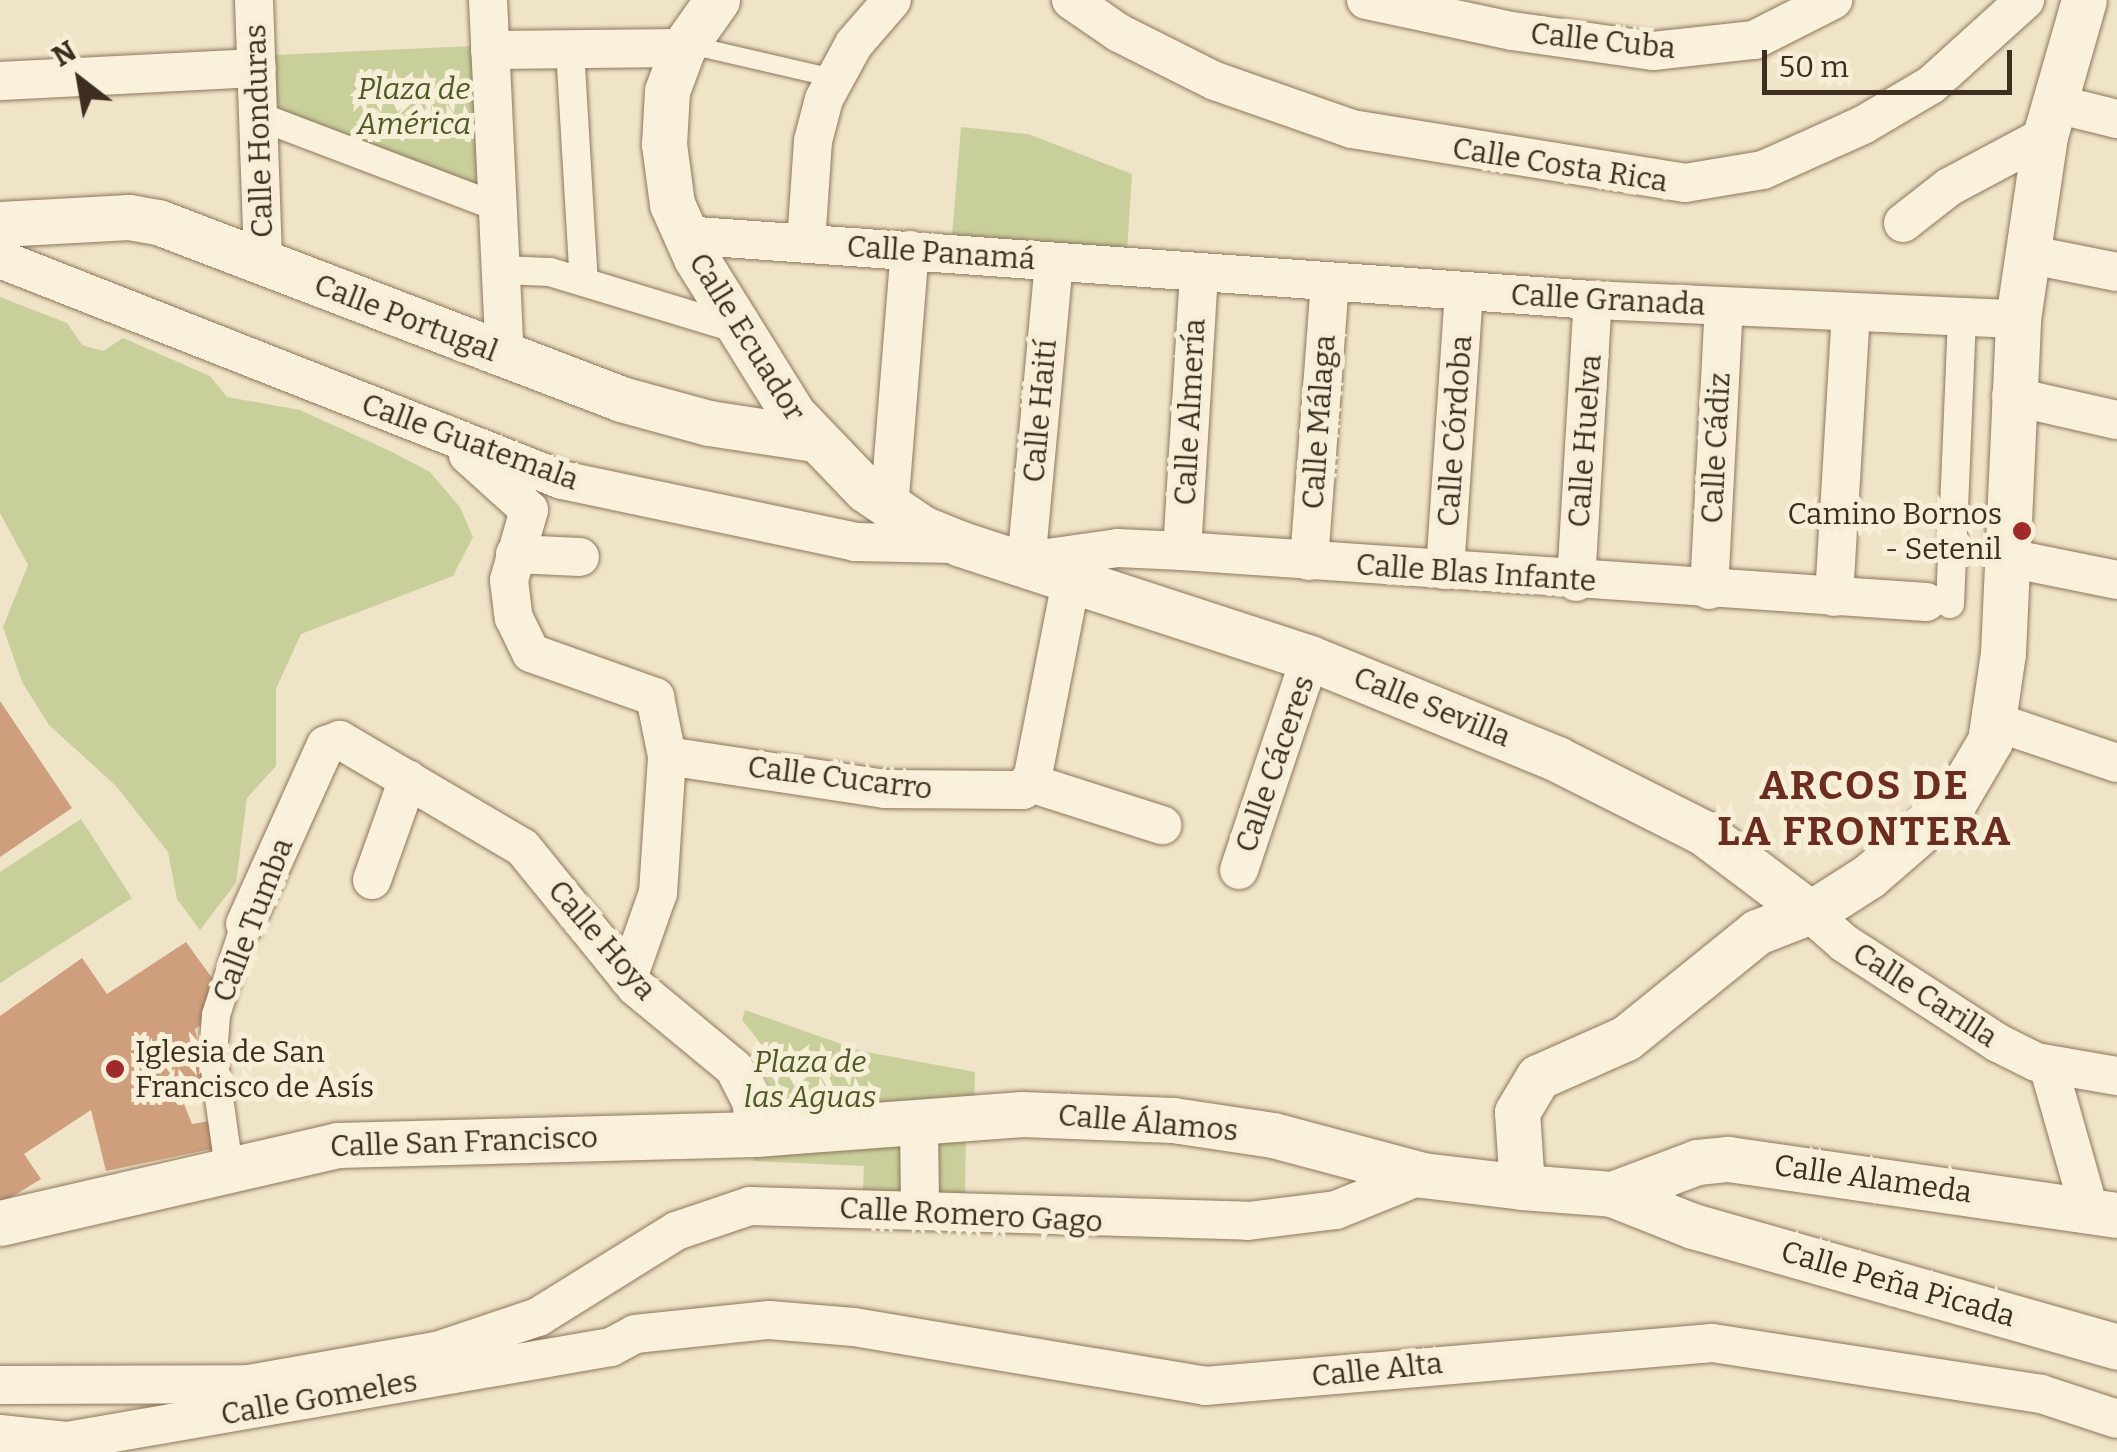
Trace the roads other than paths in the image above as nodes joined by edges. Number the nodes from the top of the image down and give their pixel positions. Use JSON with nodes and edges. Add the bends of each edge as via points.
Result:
{"nodes":[{"id":1,"x":254,"y":0,"type":"edge"},
{"id":2,"x":488,"y":0,"type":"edge"},
{"id":3,"x":717,"y":0,"type":"edge"},
{"id":4,"x":892,"y":0,"type":"edge"},
{"id":5,"x":1070,"y":0,"type":"edge"},
{"id":6,"x":1366,"y":0,"type":"edge"},
{"id":7,"x":1833,"y":0,"type":"edge"},
{"id":8,"x":2025,"y":0,"type":"edge"},
{"id":9,"x":2084,"y":0,"type":"edge"},
{"id":10,"x":684,"y":46,"type":"junction"},
{"id":11,"x":570,"y":49,"type":"junction"},
{"id":12,"x":490,"y":50,"type":"junction"},
{"id":13,"x":257,"y":68,"type":"junction"},
{"id":14,"x":833,"y":78,"type":"junction"},
{"id":15,"x":0,"y":82,"type":"edge"},
{"id":16,"x":258,"y":116,"type":"junction"},
{"id":17,"x":2117,"y":119,"type":"edge"},
{"id":18,"x":2049,"y":120,"type":"junction"},
{"id":19,"x":498,"y":207,"type":"junction"},
{"id":20,"x":1903,"y":223,"type":"dead end"},
{"id":21,"x":0,"y":224,"type":"edge"},
{"id":22,"x":684,"y":235,"type":"junction"},
{"id":23,"x":806,"y":243,"type":"junction"},
{"id":24,"x":910,"y":250,"type":"junction"},
{"id":25,"x":2027,"y":254,"type":"junction"},
{"id":26,"x":0,"y":259,"type":"edge"},
{"id":27,"x":1054,"y":262,"type":"junction"},
{"id":28,"x":264,"y":263,"type":"junction"},
{"id":29,"x":501,"y":270,"type":"junction"},
{"id":30,"x":2117,"y":272,"type":"edge"},
{"id":31,"x":1198,"y":274,"type":"junction"},
{"id":32,"x":584,"y":282,"type":"junction"},
{"id":33,"x":1330,"y":283,"type":"junction"},
{"id":34,"x":1464,"y":292,"type":"junction"},
{"id":35,"x":1594,"y":300,"type":"junction"},
{"id":36,"x":1724,"y":306,"type":"junction"},
{"id":37,"x":1851,"y":312,"type":"junction"},
{"id":38,"x":1962,"y":316,"type":"junction"},
{"id":39,"x":2018,"y":319,"type":"junction"},
{"id":40,"x":741,"y":330,"type":"junction"},
{"id":41,"x":505,"y":357,"type":"junction"},
{"id":42,"x":2011,"y":396,"type":"junction"},
{"id":43,"x":2117,"y":420,"type":"edge"},
{"id":44,"x":456,"y":439,"type":"junction"},
{"id":45,"x":812,"y":439,"type":"junction"},
{"id":46,"x":890,"y":509,"type":"junction"},
{"id":47,"x":961,"y":544,"type":"junction"},
{"id":48,"x":1182,"y":551,"type":"junction"},
{"id":49,"x":515,"y":554,"type":"junction"},
{"id":50,"x":580,"y":556,"type":"dead end"},
{"id":51,"x":2004,"y":558,"type":"junction"},
{"id":52,"x":1026,"y":560,"type":"junction"},
{"id":53,"x":1309,"y":561,"type":"junction"},
{"id":54,"x":1445,"y":570,"type":"junction"},
{"id":55,"x":1072,"y":577,"type":"junction"},
{"id":56,"x":2117,"y":580,"type":"edge"},
{"id":57,"x":1576,"y":582,"type":"junction"},
{"id":58,"x":1709,"y":590,"type":"junction"},
{"id":59,"x":1834,"y":597,"type":"junction"},
{"id":60,"x":1938,"y":603,"type":"joint"},
{"id":61,"x":1310,"y":658,"type":"junction"},
{"id":62,"x":1996,"y":722,"type":"junction"},
{"id":63,"x":332,"y":740,"type":"joint"},
{"id":64,"x":667,"y":756,"type":"junction"},
{"id":65,"x":2117,"y":762,"type":"edge"},
{"id":66,"x":408,"y":780,"type":"junction"},
{"id":67,"x":1030,"y":783,"type":"junction"},
{"id":68,"x":1162,"y":825,"type":"dead end"},
{"id":69,"x":1239,"y":870,"type":"dead end"},
{"id":70,"x":372,"y":880,"type":"dead end"},
{"id":71,"x":1809,"y":912,"type":"junction"},
{"id":72,"x":245,"y":924,"type":"joint"},
{"id":73,"x":628,"y":978,"type":"junction"},
{"id":74,"x":2048,"y":1065,"type":"junction"},
{"id":75,"x":2117,"y":1076,"type":"edge"},
{"id":76,"x":919,"y":1124,"type":"junction"},
{"id":77,"x":756,"y":1134,"type":"junction"},
{"id":78,"x":1697,"y":1162,"type":"junction"},
{"id":79,"x":229,"y":1168,"type":"junction"},
{"id":80,"x":1422,"y":1175,"type":"junction"},
{"id":81,"x":1522,"y":1187,"type":"junction"},
{"id":82,"x":1612,"y":1194,"type":"junction"},
{"id":83,"x":920,"y":1210,"type":"junction"},
{"id":84,"x":2103,"y":1214,"type":"edge"},
{"id":85,"x":1679,"y":1222,"type":"junction"},
{"id":86,"x":0,"y":1223,"type":"edge"},
{"id":87,"x":607,"y":1278,"type":"junction"},
{"id":88,"x":636,"y":1334,"type":"junction"},
{"id":89,"x":2117,"y":1348,"type":"edge"},
{"id":90,"x":0,"y":1385,"type":"edge"},
{"id":91,"x":2117,"y":1420,"type":"edge"},
{"id":92,"x":0,"y":1434,"type":"edge"}],
"edges":[{"from":1,"to":13,"type":"street","name":"Calle Honduras"},
{"from":2,"to":12,"type":"street"},
{"from":3,"to":10,"type":"street","name":"Calle Ecuador"},
{"from":4,"to":14,"type":"street"},
{"from":5,"to":8,"type":"street","name":"Calle Costa Rica","via":[[1201,74],[1352,129],[1686,183],[1763,170],[1863,125],[1931,85]]},
{"from":6,"to":7,"type":"street","name":"Calle Cuba","via":[[1512,31],[1693,50],[1754,40]]},
{"from":9,"to":18,"type":"street"},
{"from":10,"to":11,"type":"street"},
{"from":10,"to":14,"type":"lane"},
{"from":10,"to":22,"type":"street","name":"Calle Ecuador","via":[[667,91],[664,144]]},
{"from":11,"to":12,"type":"street"},
{"from":11,"to":32,"type":"street"},
{"from":12,"to":19,"type":"street"},
{"from":13,"to":15,"type":"street"},
{"from":13,"to":16,"type":"street","name":"Calle Honduras"},
{"from":14,"to":23,"type":"street","via":[[813,142]]},
{"from":16,"to":19,"type":"street"},
{"from":16,"to":28,"type":"street","name":"Calle Honduras"},
{"from":17,"to":18,"type":"street"},
{"from":18,"to":20,"type":"street"},
{"from":18,"to":25,"type":"street"},
{"from":19,"to":29,"type":"street"},
{"from":21,"to":28,"type":"street","name":"Calle Portugal","via":[[145,219]]},
{"from":22,"to":23,"type":"street","name":"Calle Panamá"},
{"from":22,"to":40,"type":"street","name":"Calle Ecuador"},
{"from":23,"to":24,"type":"street","name":"Calle Panamá"},
{"from":24,"to":27,"type":"street","name":"Calle Panamá"},
{"from":24,"to":46,"type":"street"},
{"from":25,"to":30,"type":"street"},
{"from":25,"to":39,"type":"street"},
{"from":26,"to":44,"type":"street","name":"Calle Guatemala"},
{"from":27,"to":31,"type":"street","name":"Calle Panamá"},
{"from":27,"to":52,"type":"street","name":"Calle Haití"},
{"from":28,"to":41,"type":"street","name":"Calle Portugal"},
{"from":29,"to":32,"type":"street","via":[[550,272]]},
{"from":29,"to":41,"type":"street"},
{"from":31,"to":33,"type":"street","name":"Calle Granada"},
{"from":31,"to":48,"type":"street","name":"Calle Almería"},
{"from":32,"to":40,"type":"street"},
{"from":33,"to":34,"type":"street","name":"Calle Granada"},
{"from":33,"to":53,"type":"street","name":"Calle Málaga"},
{"from":34,"to":35,"type":"street","name":"Calle Granada"},
{"from":34,"to":54,"type":"street","name":"Calle Córdoba"},
{"from":35,"to":36,"type":"street","name":"Calle Granada"},
{"from":35,"to":57,"type":"street","name":"Calle Huelva"},
{"from":36,"to":37,"type":"street","name":"Calle Granada"},
{"from":36,"to":58,"type":"street","name":"Calle Cádiz"},
{"from":37,"to":38,"type":"street","name":"Calle Granada"},
{"from":37,"to":59,"type":"street"},
{"from":38,"to":39,"type":"street","name":"Calle Granada"},
{"from":38,"to":60,"type":"street"},
{"from":39,"to":42,"type":"street"},
{"from":40,"to":45,"type":"street","name":"Calle Ecuador"},
{"from":41,"to":45,"type":"street","name":"Calle Portugal","via":[[666,412]]},
{"from":42,"to":43,"type":"street"},
{"from":42,"to":51,"type":"street"},
{"from":44,"to":47,"type":"street","name":"Calle Guatemala","via":[[562,480],[785,530],[856,542]]},
{"from":44,"to":49,"type":"street","via":[[529,510]]},
{"from":45,"to":46,"type":"street","name":"Calle Ecuador"},
{"from":46,"to":47,"type":"street","name":"Calle Ecuador"},
{"from":47,"to":52,"type":"street","name":"Calle Ecuador"},
{"from":48,"to":52,"type":"street","name":"Calle Blas Infante","via":[[1118,548]]},
{"from":48,"to":53,"type":"street","name":"Calle Blas Infante"},
{"from":49,"to":50,"type":"street"},
{"from":49,"to":64,"type":"street","via":[[510,598],[531,653],[656,697]]},
{"from":51,"to":56,"type":"street"},
{"from":51,"to":62,"type":"street"},
{"from":52,"to":55,"type":"street","name":"Calle Sevilla"},
{"from":53,"to":54,"type":"street","name":"Calle Blas Infante"},
{"from":54,"to":57,"type":"street","name":"Calle Blas Infante"},
{"from":55,"to":61,"type":"street","name":"Calle Sevilla"},
{"from":55,"to":67,"type":"street"},
{"from":57,"to":58,"type":"street","name":"Calle Blas Infante"},
{"from":58,"to":59,"type":"street","name":"Calle Blas Infante"},
{"from":59,"to":60,"type":"street","name":"Calle Blas Infante"},
{"from":61,"to":69,"type":"street","name":"Calle Cáceres"},
{"from":61,"to":71,"type":"street","name":"Calle Sevilla","via":[[1644,798],[1742,857]]},
{"from":62,"to":65,"type":"street"},
{"from":62,"to":71,"type":"street","via":[[1974,771],[1938,818],[1859,883]]},
{"from":63,"to":66,"type":"street","name":"Calle Hoya"},
{"from":63,"to":72,"type":"street","name":"Calle Tumba"},
{"from":64,"to":67,"type":"street","name":"Calle Cucarro","via":[[884,789],[1014,792]]},
{"from":64,"to":73,"type":"street","via":[[658,893]]},
{"from":66,"to":70,"type":"street"},
{"from":66,"to":73,"type":"street","name":"Calle Hoya","via":[[523,848]]},
{"from":67,"to":68,"type":"street"},
{"from":71,"to":74,"type":"street","name":"Calle Carilla","via":[[1844,943],[1998,1044]]},
{"from":71,"to":81,"type":"street","via":[[1757,932],[1626,1038],[1538,1077],[1517,1112]]},
{"from":72,"to":79,"type":"street","name":"Calle Tumba","via":[[216,1015],[213,1056]]},
{"from":73,"to":77,"type":"street","name":"Calle Hoya","via":[[734,1068],[751,1101]]},
{"from":74,"to":75,"type":"street","name":"Calle Carilla"},
{"from":74,"to":84,"type":"street"},
{"from":76,"to":77,"type":"street"},
{"from":76,"to":80,"type":"street","name":"Calle Álamos","via":[[967,1118],[1173,1120],[1328,1149]]},
{"from":76,"to":83,"type":"street"},
{"from":77,"to":79,"type":"street","name":"Calle San Francisco","via":[[352,1144]]},
{"from":78,"to":82,"type":"street"},
{"from":78,"to":84,"type":"street","name":"Calle Alameda","via":[[1787,1166]]},
{"from":78,"to":85,"type":"street","via":[[1675,1194]]},
{"from":79,"to":86,"type":"street","name":"Calle San Francisco"},
{"from":80,"to":81,"type":"street","name":"Calle Álamos"},
{"from":80,"to":83,"type":"street","name":"Calle Romero Gago","via":[[1336,1210],[1200,1222]]},
{"from":81,"to":82,"type":"street","name":"Calle Álamos"},
{"from":82,"to":85,"type":"street","name":"Calle Peña Picada"},
{"from":83,"to":87,"type":"street","name":"Calle Romero Gago","via":[[723,1212],[676,1231]]},
{"from":85,"to":89,"type":"street","name":"Calle Peña Picada"},
{"from":87,"to":88,"type":"street"},
{"from":87,"to":90,"type":"street","name":"Calle Gomeles","via":[[538,1317],[436,1351],[249,1384]]},
{"from":88,"to":91,"type":"street","name":"Calle Alta","via":[[734,1321],[821,1322],[1205,1386],[1712,1343],[2041,1394]]},
{"from":88,"to":92,"type":"street","name":"Calle Gomeles","via":[[611,1347],[68,1442]]}]}
